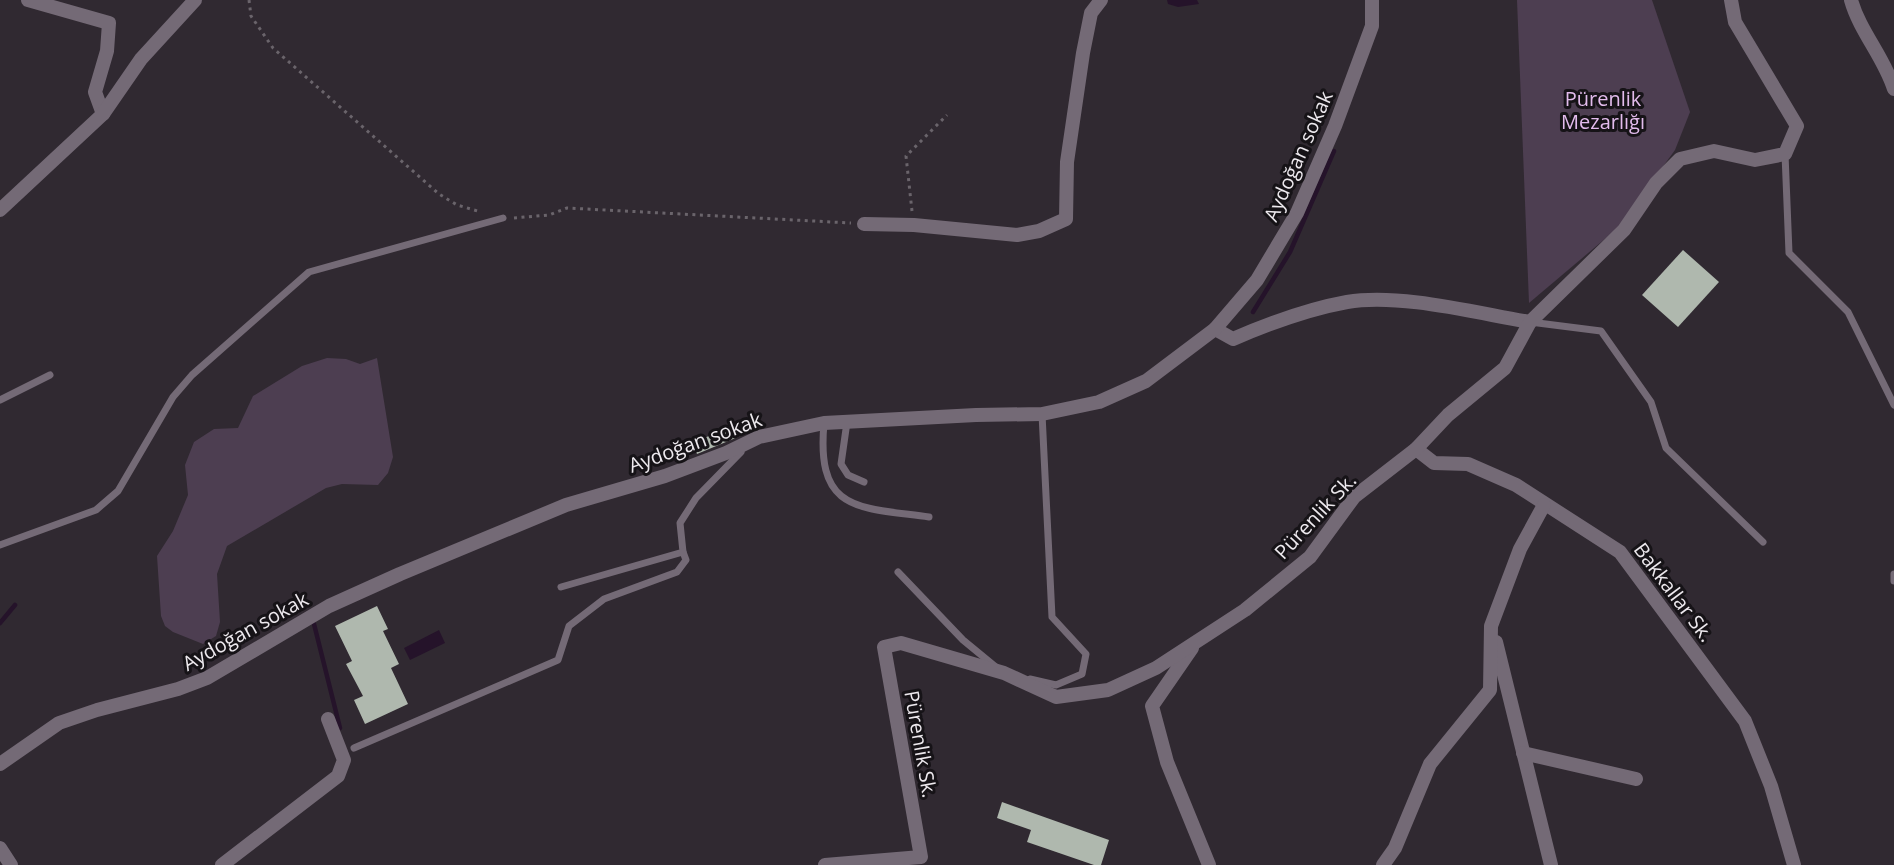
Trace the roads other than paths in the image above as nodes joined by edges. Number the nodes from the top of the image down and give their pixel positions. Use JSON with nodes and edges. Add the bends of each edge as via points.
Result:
{"nodes":[{"id":1,"x":28,"y":0,"type":"edge"},
{"id":2,"x":195,"y":0,"type":"edge"},
{"id":3,"x":1101,"y":0,"type":"edge"},
{"id":4,"x":1372,"y":0,"type":"edge"},
{"id":5,"x":1731,"y":0,"type":"edge"},
{"id":6,"x":1851,"y":0,"type":"edge"},
{"id":7,"x":1894,"y":89,"type":"edge"},
{"id":8,"x":103,"y":114,"type":"junction"},
{"id":9,"x":1785,"y":154,"type":"junction"},
{"id":10,"x":0,"y":210,"type":"edge"},
{"id":11,"x":503,"y":218,"type":"road end"},
{"id":12,"x":864,"y":224,"type":"road end"},
{"id":13,"x":1530,"y":322,"type":"junction"},
{"id":14,"x":1215,"y":329,"type":"junction"},
{"id":15,"x":50,"y":375,"type":"dead end"},
{"id":16,"x":0,"y":400,"type":"edge"},
{"id":17,"x":1894,"y":405,"type":"edge"},
{"id":18,"x":1042,"y":414,"type":"junction"},
{"id":19,"x":846,"y":422,"type":"junction"},
{"id":20,"x":824,"y":423,"type":"junction"},
{"id":21,"x":759,"y":437,"type":"junction"},
{"id":22,"x":1416,"y":449,"type":"junction"},
{"id":23,"x":864,"y":482,"type":"dead end"},
{"id":24,"x":1544,"y":506,"type":"junction"},
{"id":25,"x":930,"y":517,"type":"dead end"},
{"id":26,"x":1763,"y":542,"type":"dead end"},
{"id":27,"x":0,"y":545,"type":"edge"},
{"id":28,"x":683,"y":552,"type":"junction"},
{"id":29,"x":898,"y":572,"type":"dead end"},
{"id":30,"x":1894,"y":574,"type":"edge"},
{"id":31,"x":1894,"y":581,"type":"edge"},
{"id":32,"x":561,"y":587,"type":"dead end"},
{"id":33,"x":1491,"y":626,"type":"junction"},
{"id":34,"x":1197,"y":641,"type":"junction"},
{"id":35,"x":1004,"y":673,"type":"junction"},
{"id":36,"x":328,"y":718,"type":"dead end"},
{"id":37,"x":354,"y":748,"type":"dead end"},
{"id":38,"x":1523,"y":753,"type":"junction"},
{"id":39,"x":0,"y":764,"type":"edge"},
{"id":40,"x":1636,"y":779,"type":"dead end"},
{"id":41,"x":0,"y":848,"type":"edge"},
{"id":42,"x":12,"y":865,"type":"edge"},
{"id":43,"x":222,"y":865,"type":"edge"},
{"id":44,"x":825,"y":865,"type":"edge"},
{"id":45,"x":1209,"y":865,"type":"edge"},
{"id":46,"x":1383,"y":865,"type":"edge"},
{"id":47,"x":1551,"y":865,"type":"edge"},
{"id":48,"x":1794,"y":865,"type":"edge"}],
"edges":[{"from":1,"to":8,"type":"street","via":[[109,23],[107,51],[95,92]]},
{"from":2,"to":8,"type":"street","via":[[141,59]]},
{"from":3,"to":12,"type":"street","via":[[1091,13],[1083,53],[1067,162],[1066,219],[1017,236]]},
{"from":4,"to":14,"type":"street","name":"Aydoğan sokak","via":[[1372,26],[1297,213],[1257,280]]},
{"from":5,"to":9,"type":"street","via":[[1735,21],[1797,126]]},
{"from":6,"to":7,"type":"street"},
{"from":8,"to":10,"type":"street"},
{"from":9,"to":13,"type":"street","name":"Pürenlik Sk.","via":[[1755,160],[1714,151],[1680,159],[1656,183],[1624,230]]},
{"from":9,"to":17,"type":"lane","via":[[1789,254],[1848,312]]},
{"from":11,"to":27,"type":"lane","via":[[309,273],[172,397],[118,491],[96,510]]},
{"from":13,"to":14,"type":"street","via":[[1401,301],[1348,302],[1273,322],[1233,339]]},
{"from":13,"to":22,"type":"street","name":"Pürenlik Sk.","via":[[1505,368],[1448,415]]},
{"from":13,"to":26,"type":"lane","via":[[1601,331],[1651,402],[1666,448]]},
{"from":14,"to":18,"type":"street","name":"Aydoğan sokak","via":[[1146,381],[1099,402]]},
{"from":15,"to":16,"type":"lane"},
{"from":18,"to":19,"type":"street","name":"Aydoğan sokak"},
{"from":18,"to":35,"type":"lane","via":[[1052,617],[1086,654],[1082,674],[1056,685]]},
{"from":19,"to":20,"type":"street","name":"Aydoğan sokak"},
{"from":19,"to":23,"type":"lane","via":[[840,464],[848,475]]},
{"from":20,"to":21,"type":"street","name":"Aydoğan sokak"},
{"from":20,"to":25,"type":"lane","via":[[821,453],[834,491],[846,501],[867,508]]},
{"from":21,"to":28,"type":"lane","via":[[726,463],[696,498],[680,524]]},
{"from":21,"to":39,"type":"street","name":"Aydoğan sokak","via":[[664,476],[566,505],[400,574],[329,606],[207,678],[59,723]]},
{"from":22,"to":24,"type":"street","name":"Bakkallar Sk.","via":[[1434,463],[1468,464],[1516,485]]},
{"from":22,"to":34,"type":"street","name":"Pürenlik Sk.","via":[[1354,497],[1310,557],[1245,610]]},
{"from":24,"to":33,"type":"street","via":[[1520,549]]},
{"from":24,"to":48,"type":"street","name":"Bakkallar Sk.","via":[[1620,552],[1745,721],[1771,786]]},
{"from":28,"to":32,"type":"lane"},
{"from":28,"to":37,"type":"lane","via":[[686,560],[677,573],[604,599],[569,626],[558,660]]},
{"from":29,"to":35,"type":"lane","via":[[963,640]]},
{"from":30,"to":31,"type":"lane"},
{"from":33,"to":38,"type":"street"},
{"from":33,"to":46,"type":"street","via":[[1490,690],[1430,764],[1395,848]]},
{"from":34,"to":35,"type":"street","name":"Pürenlik Sk.","via":[[1156,668],[1108,690],[1056,697]]},
{"from":34,"to":45,"type":"street","via":[[1152,706],[1167,762]]},
{"from":35,"to":44,"type":"street","name":"Pürenlik Sk.","via":[[902,644],[884,647],[921,857]]},
{"from":36,"to":43,"type":"street","via":[[344,760],[338,776]]},
{"from":38,"to":40,"type":"street"},
{"from":38,"to":47,"type":"street"},
{"from":41,"to":42,"type":"street"}]}
